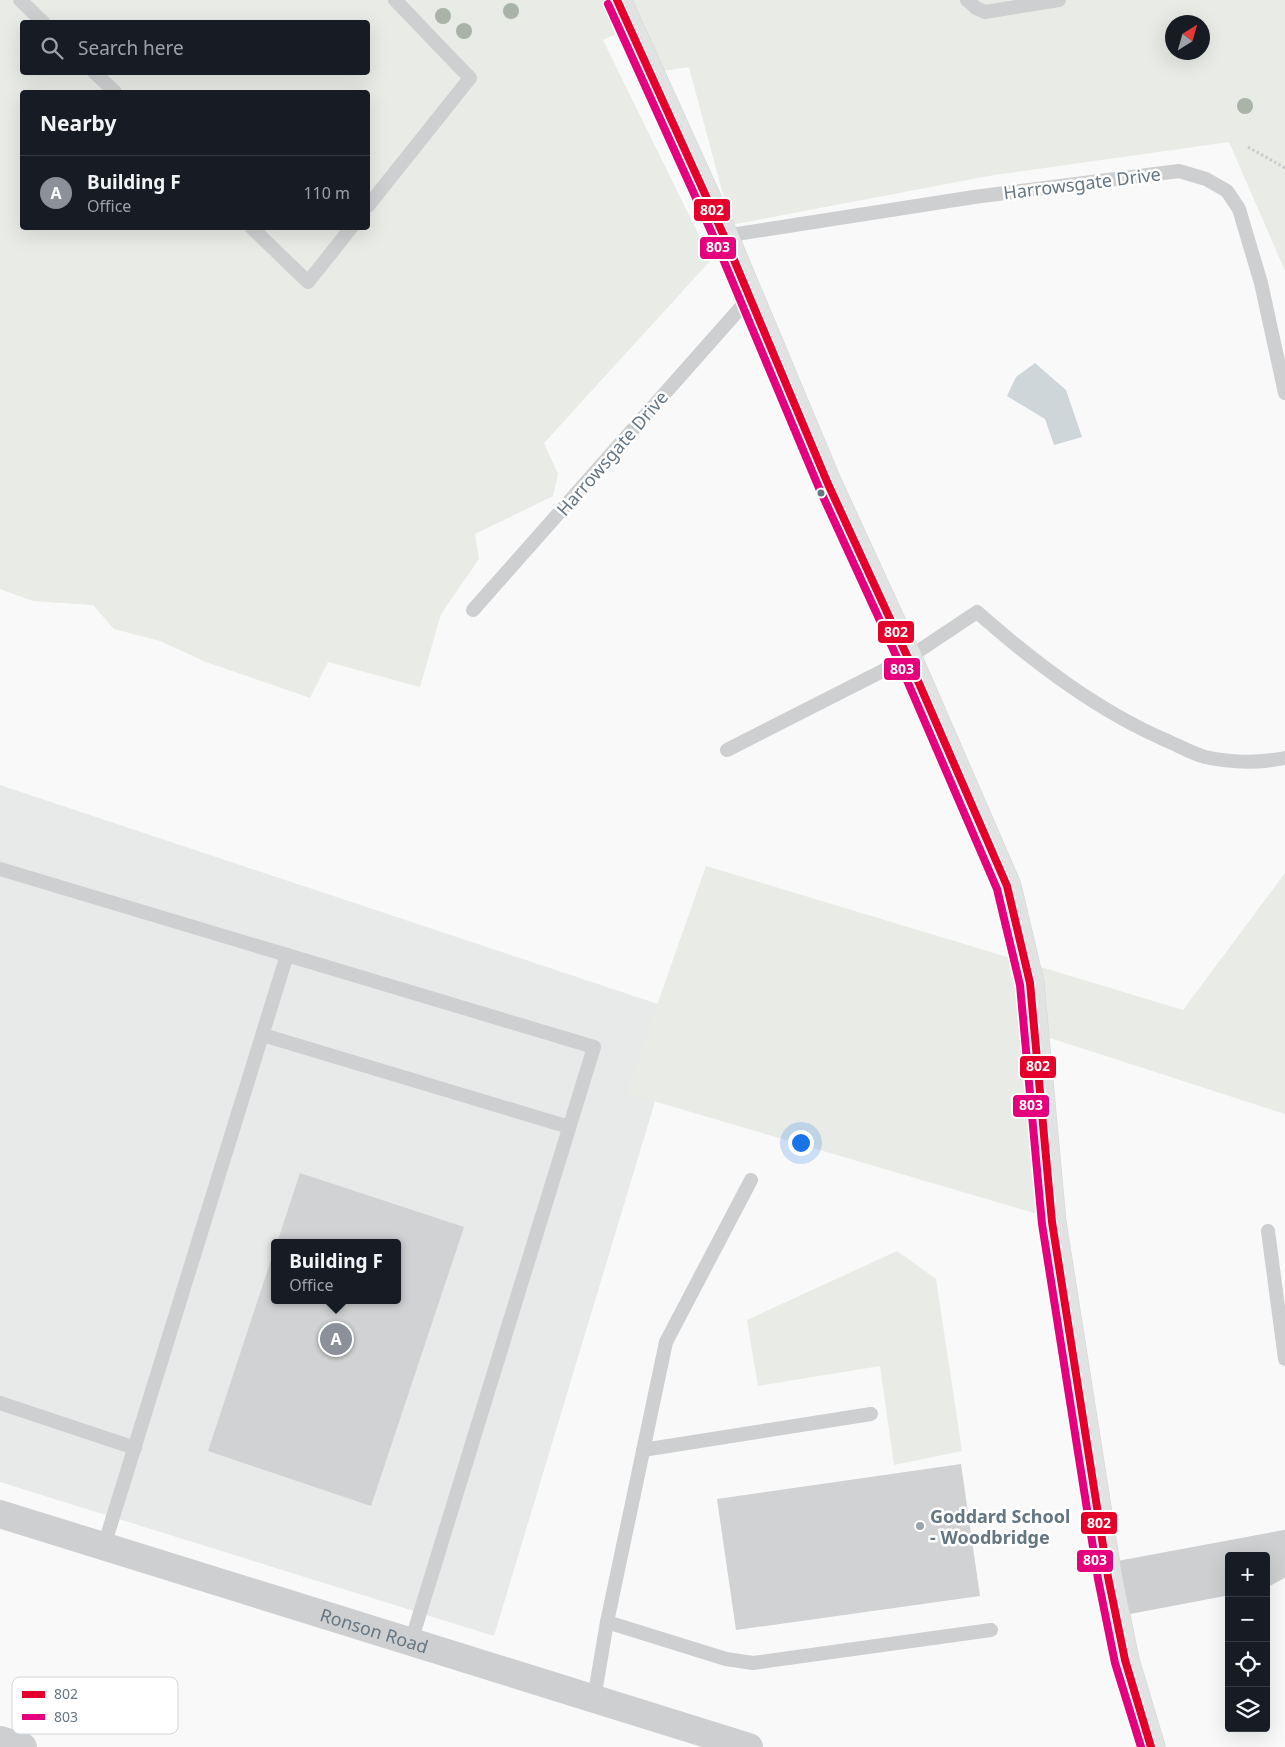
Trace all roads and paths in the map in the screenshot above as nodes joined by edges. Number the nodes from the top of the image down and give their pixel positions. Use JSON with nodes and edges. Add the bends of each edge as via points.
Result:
{"nodes":[{"id":1,"x":20,"y":0,"type":"edge"},
{"id":2,"x":395,"y":0,"type":"edge"},
{"id":3,"x":617,"y":0,"type":"edge"},
{"id":4,"x":967,"y":0,"type":"edge"},
{"id":5,"x":1059,"y":0,"type":"edge"},
{"id":6,"x":41,"y":20,"type":"edge"},
{"id":7,"x":97,"y":75,"type":"edge"},
{"id":8,"x":113,"y":90,"type":"edge"},
{"id":9,"x":1248,"y":147,"type":"dead end"},
{"id":10,"x":1285,"y":168,"type":"edge"},
{"id":11,"x":370,"y":203,"type":"edge"},
{"id":12,"x":254,"y":230,"type":"edge"},
{"id":13,"x":349,"y":230,"type":"edge"},
{"id":14,"x":724,"y":236,"type":"junction"},
{"id":15,"x":751,"y":296,"type":"junction"},
{"id":16,"x":1285,"y":393,"type":"edge"},
{"id":17,"x":473,"y":610,"type":"dead end"},
{"id":18,"x":908,"y":658,"type":"junction"},
{"id":19,"x":727,"y":750,"type":"dead end"},
{"id":20,"x":1285,"y":758,"type":"edge"},
{"id":21,"x":0,"y":869,"type":"edge"},
{"id":22,"x":287,"y":956,"type":"junction"},
{"id":23,"x":262,"y":1035,"type":"junction"},
{"id":24,"x":569,"y":1127,"type":"junction"},
{"id":25,"x":751,"y":1180,"type":"dead end"},
{"id":26,"x":1268,"y":1231,"type":"dead end"},
{"id":27,"x":1285,"y":1359,"type":"edge"},
{"id":28,"x":0,"y":1403,"type":"edge"},
{"id":29,"x":871,"y":1414,"type":"dead end"},
{"id":30,"x":135,"y":1448,"type":"junction"},
{"id":31,"x":643,"y":1450,"type":"junction"},
{"id":32,"x":0,"y":1514,"type":"edge"},
{"id":33,"x":1285,"y":1544,"type":"edge"},
{"id":34,"x":104,"y":1546,"type":"junction"},
{"id":35,"x":1285,"y":1562,"type":"edge"},
{"id":36,"x":1270,"y":1570,"type":"edge"},
{"id":37,"x":1225,"y":1581,"type":"edge"},
{"id":38,"x":1110,"y":1590,"type":"junction"},
{"id":39,"x":607,"y":1622,"type":"junction"},
{"id":40,"x":991,"y":1630,"type":"dead end"},
{"id":41,"x":411,"y":1642,"type":"junction"},
{"id":42,"x":594,"y":1699,"type":"junction"},
{"id":43,"x":0,"y":1740,"type":"edge"},
{"id":44,"x":23,"y":1747,"type":"edge"},
{"id":45,"x":749,"y":1747,"type":"edge"},
{"id":46,"x":1151,"y":1747,"type":"edge"}],
"edges":[{"from":1,"to":6,"type":"lane"},
{"from":2,"to":11,"type":"lane","via":[[470,78]]},
{"from":3,"to":14,"type":"street"},
{"from":4,"to":5,"type":"lane","via":[[985,12]]},
{"from":7,"to":8,"type":"lane"},
{"from":9,"to":10,"type":"path"},
{"from":12,"to":13,"type":"lane","via":[[308,282]]},
{"from":14,"to":15,"type":"street"},
{"from":14,"to":16,"type":"lane","name":"Harrowsgate Drive","via":[[974,197],[1179,171],[1206,178],[1227,191],[1239,209]]},
{"from":15,"to":17,"type":"lane","name":"Harrowsgate Drive"},
{"from":15,"to":18,"type":"street","via":[[828,484]]},
{"from":18,"to":19,"type":"lane"},
{"from":18,"to":20,"type":"lane","via":[[978,612],[1004,636],[1083,695],[1142,730],[1205,756],[1259,763]]},
{"from":18,"to":38,"type":"street","via":[[1007,886],[1030,982],[1052,1222]]},
{"from":21,"to":22,"type":"lane"},
{"from":22,"to":23,"type":"lane"},
{"from":22,"to":24,"type":"lane","via":[[594,1047]]},
{"from":23,"to":24,"type":"lane"},
{"from":23,"to":30,"type":"lane"},
{"from":24,"to":41,"type":"lane"},
{"from":25,"to":31,"type":"lane","via":[[666,1342]]},
{"from":26,"to":27,"type":"lane"},
{"from":28,"to":30,"type":"lane"},
{"from":29,"to":31,"type":"lane"},
{"from":30,"to":34,"type":"lane"},
{"from":31,"to":39,"type":"lane"},
{"from":32,"to":34,"type":"street","name":"Ronson Road"},
{"from":33,"to":38,"type":"street"},
{"from":34,"to":41,"type":"street","name":"Ronson Road"},
{"from":35,"to":36,"type":"street"},
{"from":37,"to":38,"type":"street"},
{"from":38,"to":46,"type":"street","via":[[1125,1660]]},
{"from":39,"to":40,"type":"lane","via":[[726,1659],[754,1663]]},
{"from":39,"to":42,"type":"lane"},
{"from":41,"to":42,"type":"street","name":"Ronson Road"},
{"from":42,"to":45,"type":"street","name":"Ronson Road"},
{"from":43,"to":44,"type":"street"}]}
